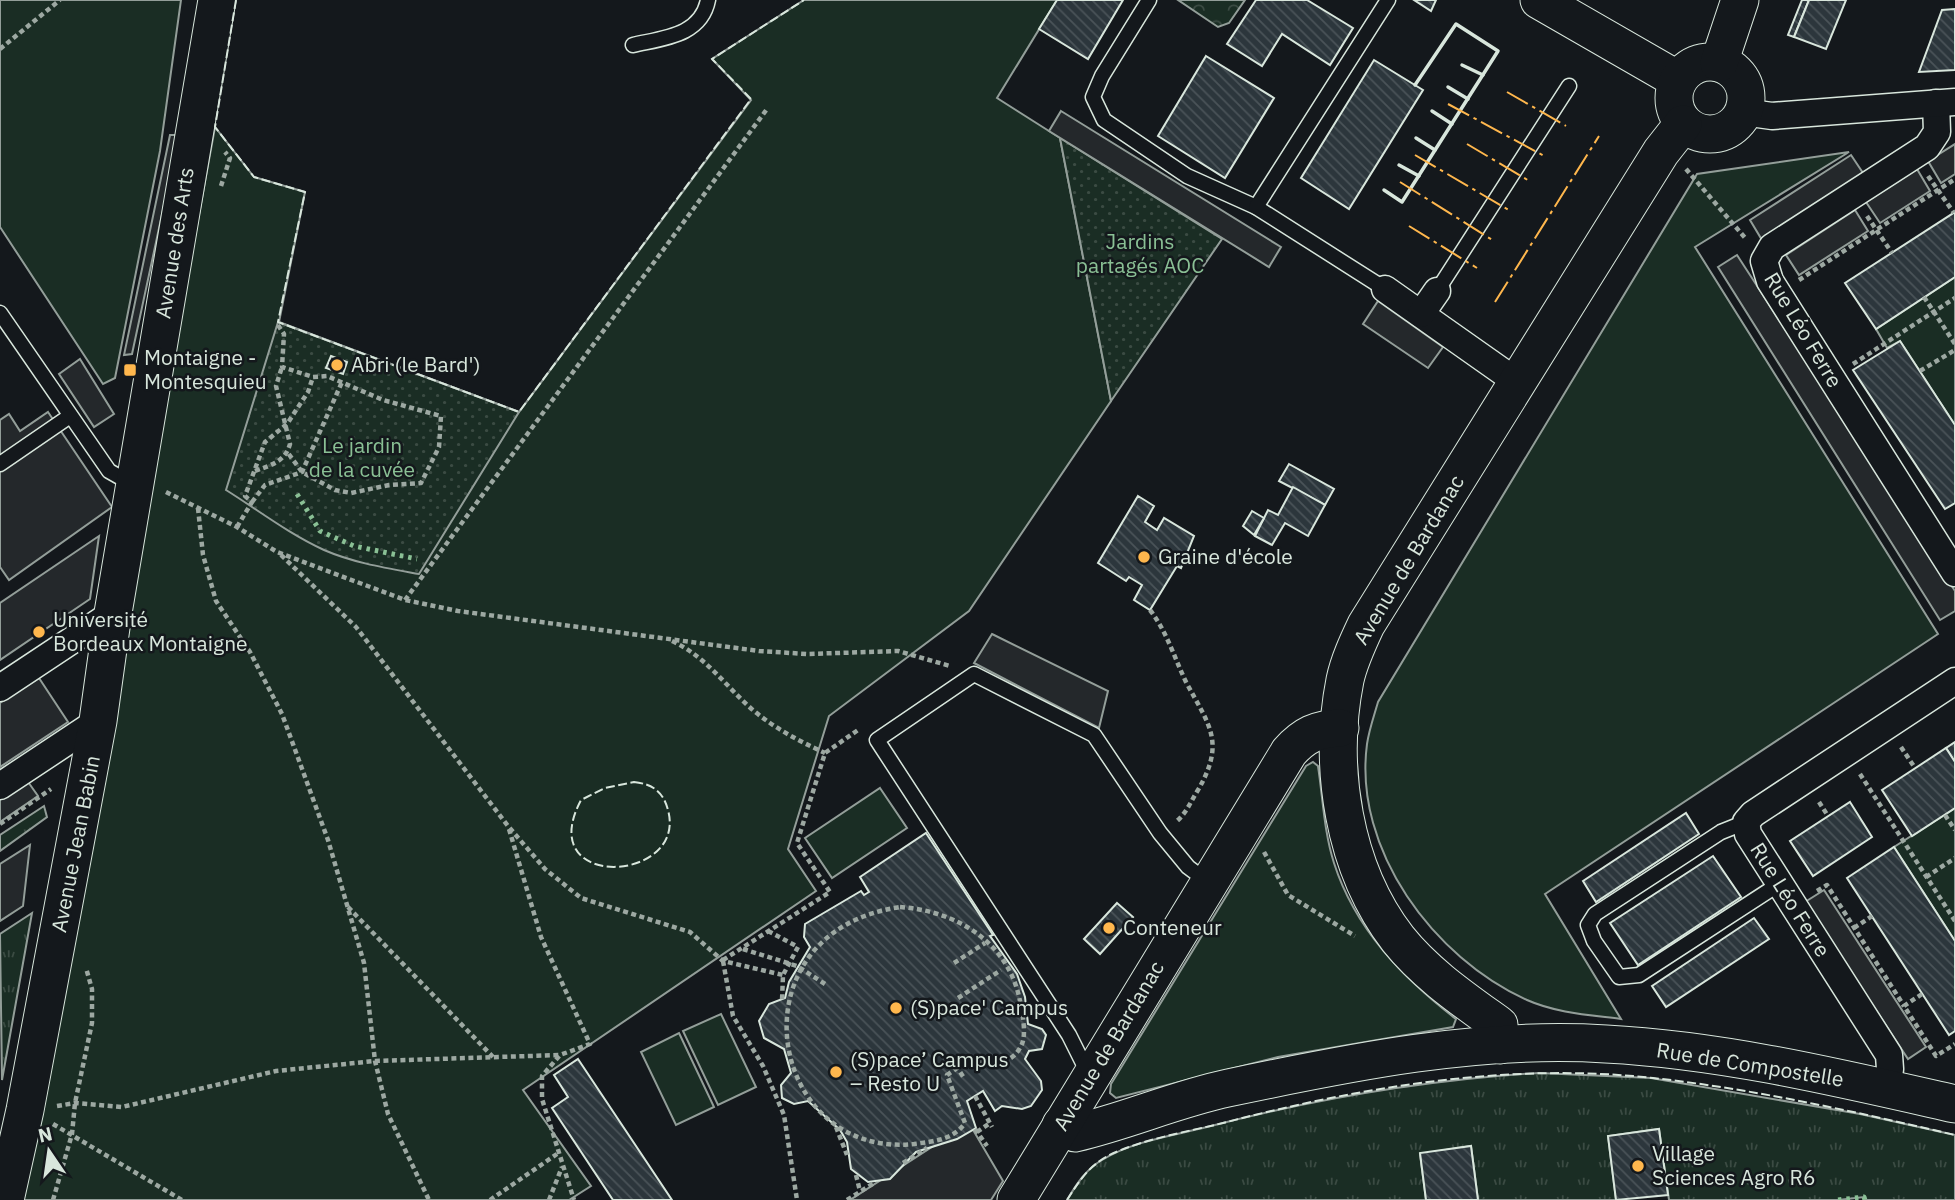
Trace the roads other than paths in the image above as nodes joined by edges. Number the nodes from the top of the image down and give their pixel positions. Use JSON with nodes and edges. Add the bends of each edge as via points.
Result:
{"nodes":[{"id":1,"x":217,"y":0,"type":"edge"},
{"id":2,"x":708,"y":0,"type":"edge"},
{"id":3,"x":1149,"y":0,"type":"edge"},
{"id":4,"x":1388,"y":0,"type":"edge"},
{"id":5,"x":1539,"y":0,"type":"edge"},
{"id":6,"x":1740,"y":0,"type":"edge"},
{"id":7,"x":633,"y":45,"type":"dead end"},
{"id":8,"x":1719,"y":63,"type":"junction"},
{"id":9,"x":1678,"y":80,"type":"junction"},
{"id":10,"x":1569,"y":86,"type":"dead end"},
{"id":11,"x":1946,"y":103,"type":"edge"},
{"id":12,"x":1743,"y":113,"type":"junction"},
{"id":13,"x":1684,"y":124,"type":"junction"},
{"id":14,"x":1256,"y":207,"type":"junction"},
{"id":15,"x":1385,"y":289,"type":"joint"},
{"id":16,"x":1437,"y":291,"type":"joint"},
{"id":17,"x":0,"y":313,"type":"edge"},
{"id":18,"x":1421,"y":314,"type":"junction"},
{"id":19,"x":1517,"y":382,"type":"junction"},
{"id":20,"x":70,"y":416,"type":"junction"},
{"id":21,"x":0,"y":464,"type":"edge"},
{"id":22,"x":150,"y":488,"type":"junction"},
{"id":23,"x":1955,"y":573,"type":"edge"},
{"id":24,"x":113,"y":613,"type":"junction"},
{"id":25,"x":1955,"y":681,"type":"edge"},
{"id":26,"x":0,"y":688,"type":"edge"},
{"id":27,"x":99,"y":722,"type":"junction"},
{"id":28,"x":1340,"y":727,"type":"junction"},
{"id":29,"x":0,"y":786,"type":"edge"},
{"id":30,"x":1746,"y":822,"type":"junction"},
{"id":31,"x":1209,"y":883,"type":"junction"},
{"id":32,"x":1779,"y":884,"type":"junction"},
{"id":33,"x":1500,"y":1045,"type":"junction"},
{"id":34,"x":1090,"y":1077,"type":"junction"},
{"id":35,"x":1887,"y":1088,"type":"junction"},
{"id":36,"x":1955,"y":1104,"type":"edge"},
{"id":37,"x":1061,"y":1125,"type":"junction"},
{"id":38,"x":5,"y":1200,"type":"edge"},
{"id":39,"x":1016,"y":1200,"type":"edge"}],
"edges":[{"from":1,"to":22,"type":"street","name":"Avenue des Arts"},
{"from":2,"to":7,"type":"lane","via":[[705,13],[689,31]]},
{"from":3,"to":14,"type":"lane","via":[[1093,97],[1104,120],[1187,176]]},
{"from":4,"to":14,"type":"lane"},
{"from":5,"to":9,"type":"street"},
{"from":6,"to":8,"type":"street"},
{"from":8,"to":9,"type":"street","via":[[1696,64]]},
{"from":8,"to":12,"type":"street","via":[[1731,68],[1745,88]]},
{"from":9,"to":13,"type":"street","via":[[1673,103]]},
{"from":10,"to":16,"type":"lane"},
{"from":11,"to":12,"type":"street","via":[[1772,116]]},
{"from":11,"to":23,"type":"street","name":"Rue Léo Ferre","via":[[1937,132],[1916,158],[1772,247],[1766,255],[1766,275]]},
{"from":12,"to":13,"type":"street","via":[[1728,130],[1716,134],[1693,131]]},
{"from":13,"to":19,"type":"street","name":"Avenue de Bardanac","via":[[1661,152]]},
{"from":14,"to":15,"type":"lane"},
{"from":15,"to":18,"type":"street"},
{"from":16,"to":18,"type":"street"},
{"from":17,"to":20,"type":"lane"},
{"from":18,"to":19,"type":"street"},
{"from":19,"to":28,"type":"street","name":"Avenue de Bardanac","via":[[1366,625],[1345,679]]},
{"from":20,"to":21,"type":"lane"},
{"from":20,"to":22,"type":"lane","via":[[109,471]]},
{"from":22,"to":24,"type":"street","name":"Avenue Jean Babin"},
{"from":24,"to":26,"type":"street"},
{"from":24,"to":27,"type":"street","name":"Avenue Jean Babin"},
{"from":25,"to":30,"type":"street","name":"Rue Léo Ferre"},
{"from":27,"to":29,"type":"street"},
{"from":27,"to":38,"type":"street","name":"Avenue Jean Babin"},
{"from":28,"to":31,"type":"street","name":"Avenue de Bardanac","via":[[1319,729],[1289,752]]},
{"from":28,"to":33,"type":"street","via":[[1338,761],[1350,835],[1378,905],[1402,944],[1430,973],[1499,1025]]},
{"from":30,"to":32,"type":"street","name":"Rue Léo Ferre","via":[[1748,834]]},
{"from":30,"to":32,"type":"lane","via":[[1721,832],[1595,914],[1588,925],[1594,941],[1619,977],[1639,975]]},
{"from":31,"to":34,"type":"street","name":"Avenue de Bardanac"},
{"from":31,"to":34,"type":"lane","via":[[1188,867],[1160,833],[1094,735],[974,674],[877,740],[1069,1035]]},
{"from":32,"to":35,"type":"street","name":"Rue Léo Ferre","via":[[1889,1055]]},
{"from":33,"to":35,"type":"street","name":"Rue de Compostelle","via":[[1604,1043],[1710,1054]]},
{"from":33,"to":37,"type":"street","name":"Rue de Compostelle","via":[[1362,1062],[1224,1089],[1075,1133]]},
{"from":34,"to":37,"type":"street","name":"Avenue de Bardanac"},
{"from":35,"to":36,"type":"street","name":"Rue de Compostelle"},
{"from":37,"to":39,"type":"street","name":"Avenue de Bardanac"}]}
